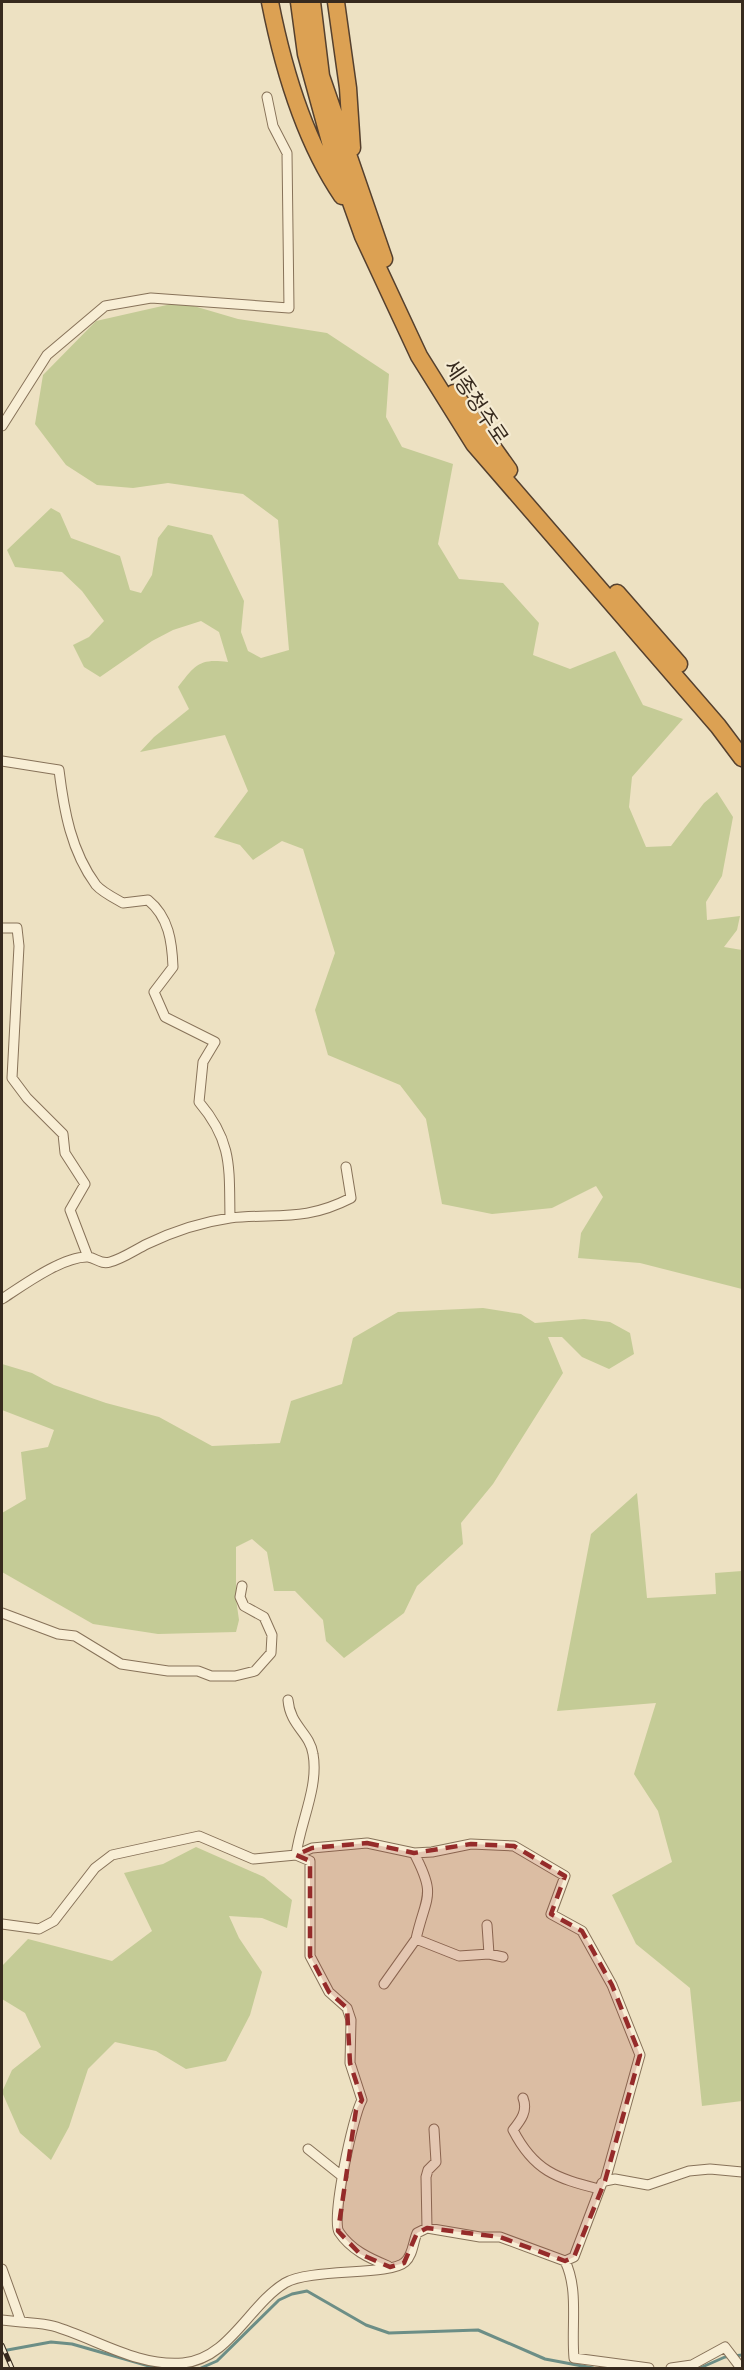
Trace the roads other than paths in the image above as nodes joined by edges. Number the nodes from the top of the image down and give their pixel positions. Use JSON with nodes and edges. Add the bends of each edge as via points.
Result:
{"nodes":[{"id":1,"x":270,"y":2,"type":"edge"},
{"id":2,"x":299,"y":2,"type":"edge"},
{"id":3,"x":312,"y":2,"type":"edge"},
{"id":4,"x":336,"y":2,"type":"edge"},
{"id":5,"x":267,"y":98,"type":"dead end"},
{"id":6,"x":354,"y":170,"type":"junction"},
{"id":7,"x":357,"y":218,"type":"junction"},
{"id":8,"x":2,"y":426,"type":"edge"},
{"id":9,"x":742,"y":741,"type":"edge"},
{"id":10,"x":742,"y":758,"type":"edge"},
{"id":11,"x":2,"y":761,"type":"edge"},
{"id":12,"x":2,"y":928,"type":"edge"},
{"id":13,"x":346,"y":1167,"type":"dead end"},
{"id":14,"x":230,"y":1218,"type":"junction"},
{"id":15,"x":88,"y":1257,"type":"junction"},
{"id":16,"x":2,"y":1299,"type":"edge"},
{"id":17,"x":242,"y":1586,"type":"dead end"},
{"id":18,"x":2,"y":1613,"type":"edge"},
{"id":19,"x":288,"y":1700,"type":"dead end"},
{"id":20,"x":414,"y":1852,"type":"junction"},
{"id":21,"x":296,"y":1855,"type":"junction"},
{"id":22,"x":2,"y":1924,"type":"edge"},
{"id":23,"x":487,"y":1925,"type":"dead end"},
{"id":24,"x":416,"y":1939,"type":"junction"},
{"id":25,"x":489,"y":1954,"type":"junction"},
{"id":26,"x":503,"y":1957,"type":"dead end"},
{"id":27,"x":384,"y":1984,"type":"dead end"},
{"id":28,"x":523,"y":2098,"type":"dead end"},
{"id":29,"x":434,"y":2129,"type":"dead end"},
{"id":30,"x":308,"y":2149,"type":"dead end"},
{"id":31,"x":742,"y":2172,"type":"edge"},
{"id":32,"x":343,"y":2177,"type":"junction"},
{"id":33,"x":605,"y":2181,"type":"junction"},
{"id":34,"x":599,"y":2189,"type":"junction"},
{"id":35,"x":427,"y":2228,"type":"junction"},
{"id":36,"x":565,"y":2261,"type":"junction"},
{"id":37,"x":390,"y":2267,"type":"junction"},
{"id":38,"x":2,"y":2269,"type":"edge"},
{"id":39,"x":2,"y":2320,"type":"edge"},
{"id":40,"x":21,"y":2322,"type":"junction"},
{"id":41,"x":739,"y":2367,"type":"edge"},
{"id":42,"x":649,"y":2368,"type":"edge"},
{"id":43,"x":671,"y":2368,"type":"edge"}],
"edges":[{"from":1,"to":7,"type":"highway","via":[[279,44],[307,128],[329,177]]},
{"from":2,"to":7,"type":"highway","name":"세종청주로","via":[[311,70],[332,149]]},
{"from":3,"to":6,"type":"highway","name":"세종청주로","via":[[321,76]]},
{"from":4,"to":6,"type":"highway"},
{"from":5,"to":8,"type":"street","via":[[273,126],[286,153],[289,308],[151,298],[105,306],[47,355]]},
{"from":6,"to":9,"type":"highway","name":"세종청주로","via":[[383,257],[435,366],[508,469]]},
{"from":7,"to":10,"type":"highway","name":"세종청주로","via":[[419,356],[474,444]]},
{"from":11,"to":14,"type":"street","via":[[59,771],[64,813],[77,852],[97,886],[123,903],[148,900],[171,935],[173,967],[154,992],[165,1017],[215,1042],[203,1062],[199,1102],[219,1130],[229,1156]]},
{"from":12,"to":15,"type":"street","via":[[17,928],[19,946],[12,1078],[63,1134],[65,1153],[85,1184],[70,1210]]},
{"from":13,"to":14,"type":"street","via":[[351,1198],[332,1208],[295,1216]]},
{"from":14,"to":15,"type":"street","via":[[195,1226],[109,1262]]},
{"from":15,"to":16,"type":"street","via":[[45,1271]]},
{"from":17,"to":18,"type":"street","via":[[243,1606],[264,1617],[272,1635],[271,1653],[255,1671],[235,1676],[121,1664],[75,1636],[58,1634]]},
{"from":19,"to":21,"type":"street","via":[[289,1714],[312,1747],[314,1757]]},
{"from":20,"to":21,"type":"street","via":[[367,1843],[312,1848]]},
{"from":20,"to":24,"type":"street","via":[[428,1879],[428,1900]]},
{"from":20,"to":33,"type":"street","via":[[471,1844],[514,1846],[565,1876],[551,1914],[582,1931],[612,1985],[640,2055]]},
{"from":21,"to":22,"type":"street","via":[[253,1859],[199,1836],[112,1855],[95,1868],[54,1921],[39,1929]]},
{"from":21,"to":32,"type":"street","via":[[310,1861],[310,1956],[328,1992],[347,2008],[351,2020],[350,2063],[362,2100],[356,2110]]},
{"from":23,"to":25,"type":"street"},
{"from":24,"to":25,"type":"street","via":[[459,1956]]},
{"from":24,"to":27,"type":"street"},
{"from":25,"to":26,"type":"street"},
{"from":28,"to":34,"type":"street","via":[[524,2112],[513,2130],[526,2154],[550,2174]]},
{"from":29,"to":35,"type":"street","via":[[436,2162],[426,2177]]},
{"from":30,"to":32,"type":"street"},
{"from":31,"to":33,"type":"street","via":[[688,2171],[648,2185]]},
{"from":32,"to":37,"type":"street","via":[[338,2230],[360,2254]]},
{"from":33,"to":34,"type":"street"},
{"from":34,"to":36,"type":"street","via":[[574,2257]]},
{"from":35,"to":36,"type":"street","via":[[500,2237]]},
{"from":35,"to":37,"type":"street","via":[[417,2233],[404,2263]]},
{"from":36,"to":42,"type":"street","via":[[574,2291],[574,2358]]},
{"from":37,"to":40,"type":"street","via":[[320,2274],[286,2282],[213,2354],[184,2363],[145,2360],[53,2326]]},
{"from":38,"to":40,"type":"street"},
{"from":39,"to":40,"type":"street"},
{"from":41,"to":43,"type":"street","via":[[725,2347],[692,2365]]}]}
